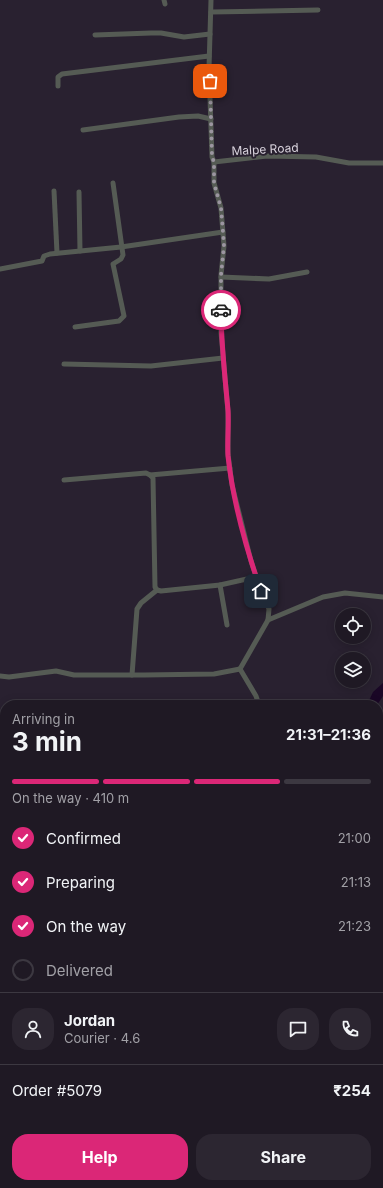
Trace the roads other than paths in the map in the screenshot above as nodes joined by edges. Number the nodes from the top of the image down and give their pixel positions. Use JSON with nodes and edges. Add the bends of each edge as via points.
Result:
{"nodes":[{"id":1,"x":211,"y":0,"type":"edge"},
{"id":2,"x":318,"y":10,"type":"dead end"},
{"id":3,"x":211,"y":12,"type":"junction"},
{"id":4,"x":210,"y":34,"type":"junction"},
{"id":5,"x":95,"y":35,"type":"dead end"},
{"id":6,"x":209,"y":56,"type":"junction"},
{"id":7,"x":58,"y":86,"type":"dead end"},
{"id":8,"x":211,"y":119,"type":"junction"},
{"id":9,"x":83,"y":130,"type":"dead end"},
{"id":10,"x":214,"y":162,"type":"junction"},
{"id":11,"x":383,"y":163,"type":"edge"},
{"id":12,"x":112,"y":184,"type":"dead end"},
{"id":13,"x":54,"y":191,"type":"dead end"},
{"id":14,"x":79,"y":192,"type":"dead end"},
{"id":15,"x":223,"y":232,"type":"junction"},
{"id":16,"x":121,"y":247,"type":"junction"},
{"id":17,"x":80,"y":251,"type":"junction"},
{"id":18,"x":57,"y":253,"type":"junction"},
{"id":19,"x":0,"y":270,"type":"edge"},
{"id":20,"x":307,"y":272,"type":"dead end"},
{"id":21,"x":221,"y":277,"type":"junction"},
{"id":22,"x":75,"y":327,"type":"dead end"},
{"id":23,"x":223,"y":358,"type":"junction"},
{"id":24,"x":64,"y":364,"type":"dead end"},
{"id":25,"x":230,"y":468,"type":"junction"},
{"id":26,"x":150,"y":475,"type":"junction"},
{"id":27,"x":64,"y":480,"type":"dead end"},
{"id":28,"x":256,"y":577,"type":"junction"},
{"id":29,"x":220,"y":585,"type":"junction"},
{"id":30,"x":157,"y":590,"type":"junction"},
{"id":31,"x":383,"y":597,"type":"edge"},
{"id":32,"x":268,"y":620,"type":"junction"},
{"id":33,"x":227,"y":625,"type":"dead end"},
{"id":34,"x":240,"y":669,"type":"junction"},
{"id":35,"x":132,"y":675,"type":"junction"},
{"id":36,"x":0,"y":676,"type":"edge"},
{"id":37,"x":257,"y":700,"type":"edge"}],
"edges":[{"from":1,"to":3,"type":"street"},
{"from":2,"to":3,"type":"street"},
{"from":3,"to":4,"type":"street"},
{"from":4,"to":5,"type":"street","via":[[184,37],[156,33]]},
{"from":4,"to":6,"type":"street"},
{"from":6,"to":7,"type":"street","via":[[62,74],[58,77]]},
{"from":6,"to":8,"type":"street"},
{"from":8,"to":9,"type":"street","via":[[198,116],[179,117]]},
{"from":8,"to":10,"type":"street"},
{"from":10,"to":11,"type":"street","name":"Malpe Road","via":[[267,156],[316,157],[349,163]]},
{"from":10,"to":15,"type":"street","via":[[214,183],[221,208]]},
{"from":12,"to":16,"type":"street"},
{"from":13,"to":18,"type":"street"},
{"from":14,"to":17,"type":"street"},
{"from":15,"to":16,"type":"street"},
{"from":15,"to":21,"type":"street"},
{"from":16,"to":17,"type":"street"},
{"from":16,"to":22,"type":"street","via":[[123,257],[113,264],[124,316],[119,321]]},
{"from":17,"to":18,"type":"street"},
{"from":18,"to":19,"type":"street","via":[[44,256],[42,261]]},
{"from":20,"to":21,"type":"street","via":[[269,279]]},
{"from":21,"to":23,"type":"street"},
{"from":23,"to":24,"type":"street","via":[[151,366]]},
{"from":23,"to":25,"type":"street"},
{"from":25,"to":26,"type":"street"},
{"from":25,"to":28,"type":"street","via":[[250,561]]},
{"from":26,"to":27,"type":"street"},
{"from":26,"to":30,"type":"street","via":[[153,478]]},
{"from":28,"to":29,"type":"street"},
{"from":28,"to":32,"type":"street","via":[[269,609]]},
{"from":29,"to":30,"type":"street"},
{"from":29,"to":33,"type":"street"},
{"from":30,"to":35,"type":"street","via":[[137,609]]},
{"from":31,"to":32,"type":"street","via":[[345,593],[323,597]]},
{"from":32,"to":34,"type":"street"},
{"from":34,"to":35,"type":"street","via":[[214,674]]},
{"from":34,"to":37,"type":"street"},
{"from":35,"to":36,"type":"street","via":[[74,675],[56,671]]}]}
